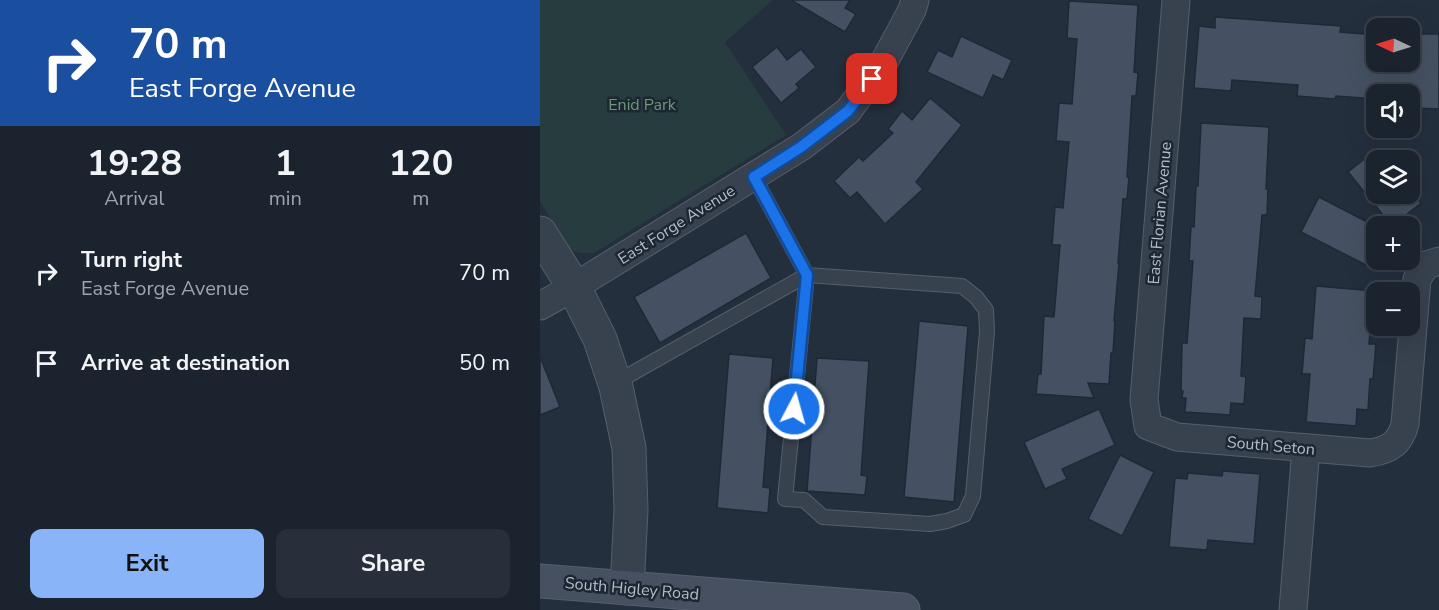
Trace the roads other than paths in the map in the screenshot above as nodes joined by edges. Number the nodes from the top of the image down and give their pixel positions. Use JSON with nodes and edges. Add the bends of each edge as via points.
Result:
{"nodes":[{"id":1,"x":915,"y":0,"type":"edge"},
{"id":2,"x":1176,"y":0,"type":"edge"},
{"id":3,"x":754,"y":177,"type":"junction"},
{"id":4,"x":540,"y":233,"type":"edge"},
{"id":5,"x":1439,"y":261,"type":"edge"},
{"id":6,"x":807,"y":275,"type":"junction"},
{"id":7,"x":574,"y":287,"type":"junction"},
{"id":8,"x":540,"y":306,"type":"edge"},
{"id":9,"x":615,"y":383,"type":"junction"},
{"id":10,"x":1148,"y":426,"type":"joint"},
{"id":11,"x":1306,"y":448,"type":"junction"},
{"id":12,"x":540,"y":581,"type":"edge"},
{"id":13,"x":627,"y":588,"type":"junction"},
{"id":14,"x":849,"y":608,"type":"edge"},
{"id":15,"x":903,"y":610,"type":"edge"},
{"id":16,"x":1293,"y":610,"type":"edge"}],
"edges":[{"from":1,"to":3,"type":"street","name":"East Forge Avenue","via":[[884,62],[848,111]]},
{"from":2,"to":10,"type":"street","name":"East Florian Avenue","via":[[1144,400]]},
{"from":3,"to":6,"type":"lane"},
{"from":3,"to":7,"type":"street","name":"East Forge Avenue"},
{"from":4,"to":7,"type":"street"},
{"from":5,"to":11,"type":"street","name":"South Seton","via":[[1426,265],[1417,279],[1402,436],[1383,451],[1370,453]]},
{"from":6,"to":6,"type":"lane","via":[[962,286],[986,310],[973,495],[964,515],[930,524],[823,517],[804,500],[785,498]]},
{"from":6,"to":9,"type":"lane"},
{"from":7,"to":8,"type":"street"},
{"from":7,"to":9,"type":"street","via":[[600,339]]},
{"from":9,"to":13,"type":"street","via":[[629,448]]},
{"from":10,"to":11,"type":"street","name":"South Seton","via":[[1177,437]]},
{"from":11,"to":16,"type":"street"},
{"from":12,"to":13,"type":"main road","name":"South Higley Road"},
{"from":13,"to":14,"type":"main road","name":"South Higley Road"},
{"from":14,"to":15,"type":"main road","name":"South Higley Road"}]}
